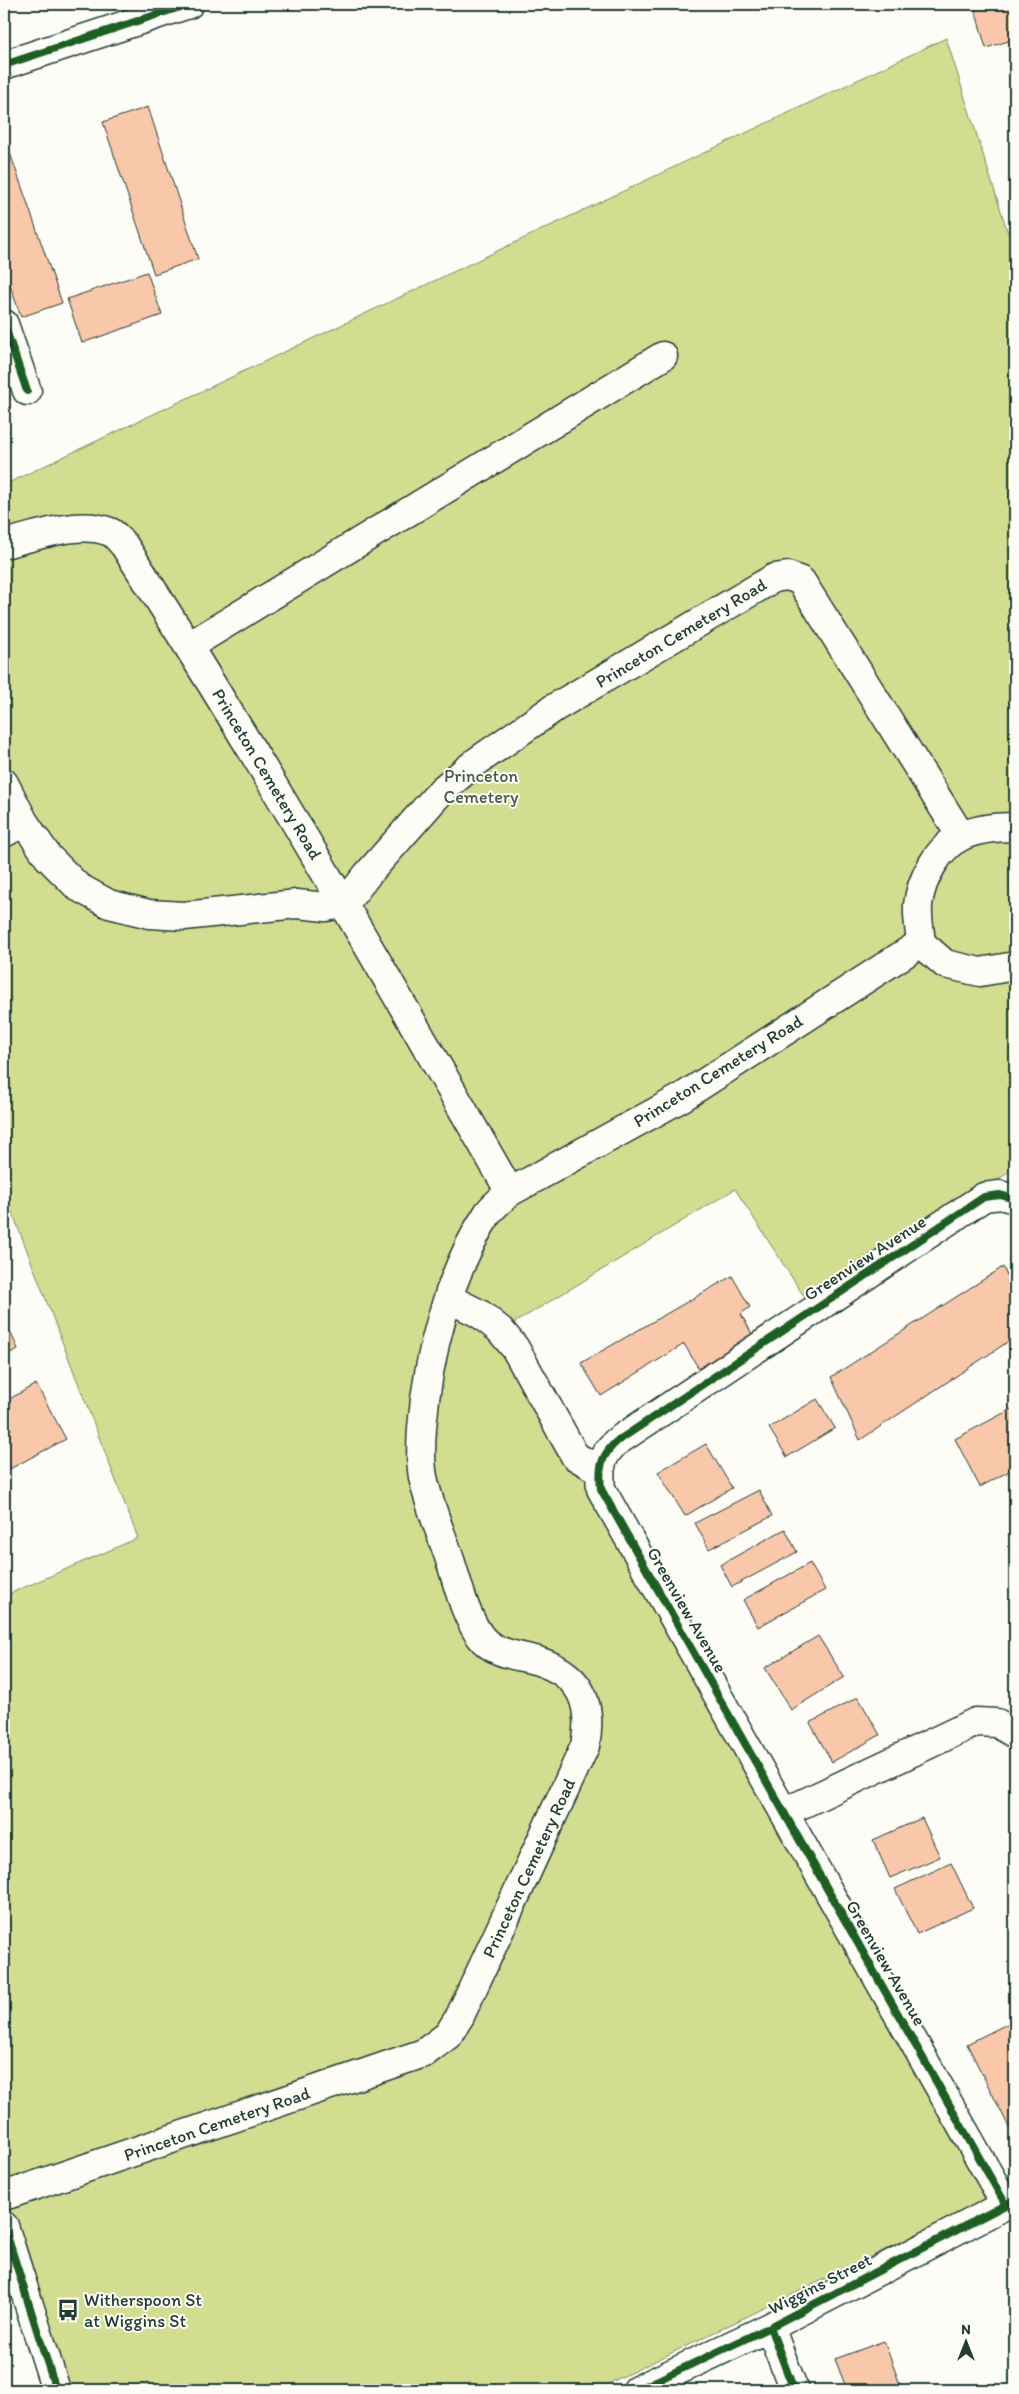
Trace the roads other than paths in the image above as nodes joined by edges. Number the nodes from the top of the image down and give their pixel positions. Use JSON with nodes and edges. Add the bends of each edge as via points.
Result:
{"nodes":[{"id":1,"x":190,"y":4,"type":"edge"},
{"id":2,"x":4,"y":64,"type":"edge"},
{"id":3,"x":4,"y":324,"type":"edge"},
{"id":4,"x":662,"y":356,"type":"dead end"},
{"id":5,"x":27,"y":392,"type":"dead end"},
{"id":6,"x":4,"y":544,"type":"edge"},
{"id":7,"x":189,"y":646,"type":"junction"},
{"id":8,"x":4,"y":783,"type":"edge"},
{"id":9,"x":1015,"y":827,"type":"edge"},
{"id":10,"x":14,"y":828,"type":"edge"},
{"id":11,"x":961,"y":836,"type":"junction"},
{"id":12,"x":344,"y":903,"type":"junction"},
{"id":13,"x":922,"y":943,"type":"junction"},
{"id":14,"x":1015,"y":966,"type":"edge"},
{"id":15,"x":510,"y":1192,"type":"junction"},
{"id":16,"x":1015,"y":1199,"type":"edge"},
{"id":17,"x":448,"y":1298,"type":"junction"},
{"id":18,"x":599,"y":1470,"type":"junction"},
{"id":19,"x":1015,"y":1734,"type":"edge"},
{"id":20,"x":782,"y":1810,"type":"junction"},
{"id":21,"x":4,"y":2196,"type":"edge"},
{"id":22,"x":1011,"y":2202,"type":"edge"},
{"id":23,"x":4,"y":2226,"type":"edge"},
{"id":24,"x":10,"y":2270,"type":"edge"},
{"id":25,"x":770,"y":2327,"type":"junction"},
{"id":26,"x":56,"y":2390,"type":"edge"},
{"id":27,"x":637,"y":2390,"type":"edge"},
{"id":28,"x":794,"y":2390,"type":"edge"}],
"edges":[{"from":1,"to":2,"type":"street"},
{"from":3,"to":5,"type":"street"},
{"from":4,"to":7,"type":"street"},
{"from":6,"to":7,"type":"street","name":"Princeton Cemetery Road","via":[[76,527],[95,527],[112,532],[124,545]]},
{"from":7,"to":12,"type":"street","name":"Princeton Cemetery Road"},
{"from":8,"to":10,"type":"street"},
{"from":9,"to":11,"type":"street","via":[[991,827]]},
{"from":10,"to":12,"type":"street","via":[[78,887],[109,904],[149,914],[184,916],[297,904],[326,907]]},
{"from":11,"to":12,"type":"street","name":"Princeton Cemetery Road","via":[[801,581],[788,576],[774,578],[562,703],[476,762],[442,790]]},
{"from":11,"to":13,"type":"street","via":[[939,855],[926,877],[918,906]]},
{"from":12,"to":15,"type":"street","name":"Princeton Cemetery Road"},
{"from":13,"to":14,"type":"street","via":[[945,964],[980,972]]},
{"from":13,"to":15,"type":"street","name":"Princeton Cemetery Road","via":[[681,1098]]},
{"from":15,"to":17,"type":"street","name":"Princeton Cemetery Road","via":[[489,1211]]},
{"from":16,"to":18,"type":"street","name":"Greenview Avenue","via":[[1000,1195],[984,1197],[616,1442],[607,1451]]},
{"from":17,"to":18,"type":"street","via":[[480,1314],[500,1330],[515,1348],[575,1456]]},
{"from":17,"to":21,"type":"street","name":"Princeton Cemetery Road","via":[[432,1357],[424,1404],[423,1476],[467,1611],[481,1638],[499,1652],[540,1662],[579,1688],[587,1706],[589,1728],[585,1746],[460,2016],[448,2035],[424,2053]]},
{"from":18,"to":20,"type":"street","name":"Greenview Avenue","via":[[601,1489]]},
{"from":19,"to":20,"type":"street","via":[[997,1723],[976,1722],[800,1805]]},
{"from":20,"to":22,"type":"street","name":"Greenview Avenue"},
{"from":22,"to":25,"type":"street","name":"Wiggins Street"},
{"from":23,"to":24,"type":"street"},
{"from":24,"to":26,"type":"street"},
{"from":25,"to":27,"type":"street","name":"Wiggins Street"},
{"from":25,"to":28,"type":"street"}]}
